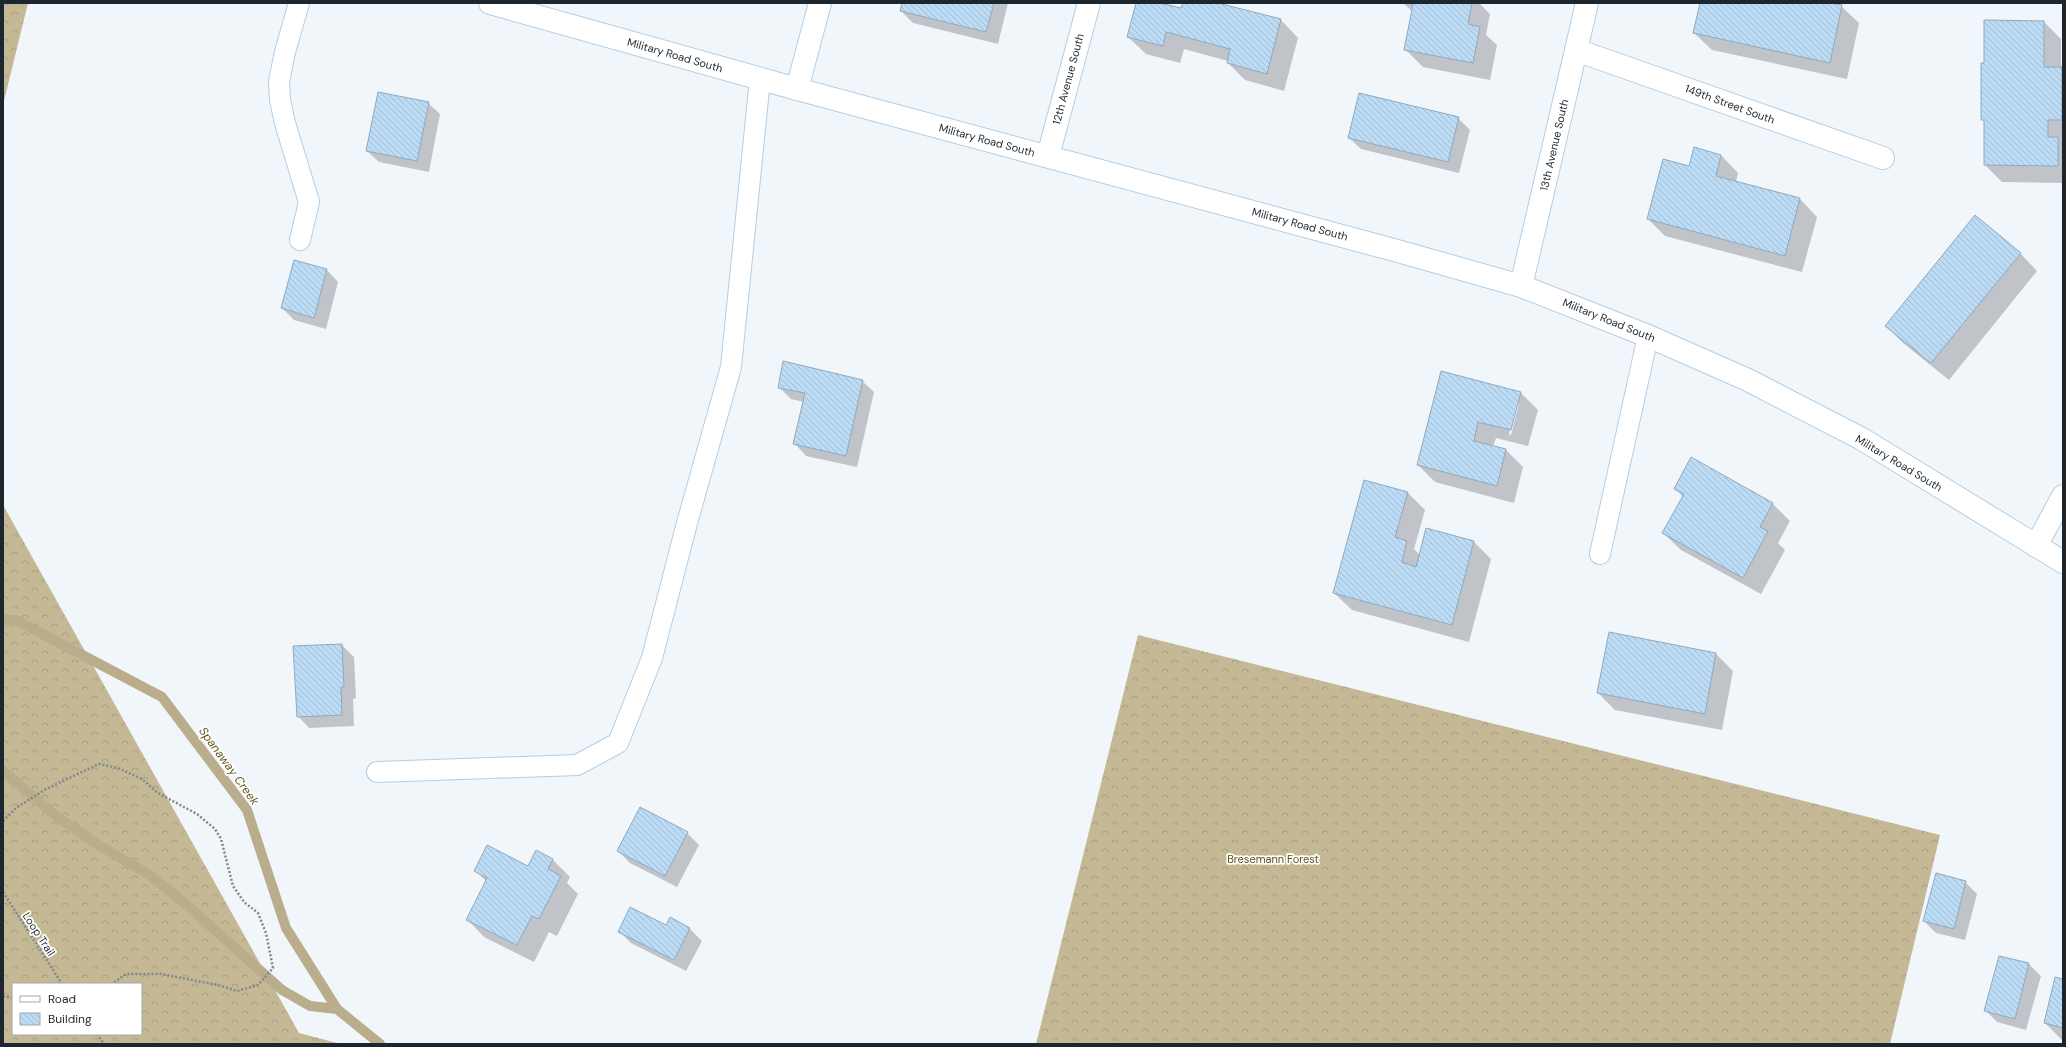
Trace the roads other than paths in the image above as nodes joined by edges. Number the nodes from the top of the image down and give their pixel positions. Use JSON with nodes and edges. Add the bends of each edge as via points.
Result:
{"nodes":[{"id":1,"x":299,"y":3,"type":"edge"},
{"id":2,"x":490,"y":3,"type":"edge"},
{"id":3,"x":820,"y":3,"type":"edge"},
{"id":4,"x":1089,"y":3,"type":"edge"},
{"id":5,"x":1587,"y":3,"type":"edge"},
{"id":6,"x":1576,"y":50,"type":"junction"},
{"id":7,"x":760,"y":79,"type":"junction"},
{"id":8,"x":797,"y":89,"type":"junction"},
{"id":9,"x":1048,"y":156,"type":"junction"},
{"id":10,"x":1883,"y":158,"type":"dead end"},
{"id":11,"x":300,"y":240,"type":"dead end"},
{"id":12,"x":1521,"y":286,"type":"junction"},
{"id":13,"x":1648,"y":336,"type":"junction"},
{"id":14,"x":2063,"y":496,"type":"edge"},
{"id":15,"x":2036,"y":546,"type":"junction"},
{"id":16,"x":1600,"y":554,"type":"dead end"},
{"id":17,"x":2063,"y":562,"type":"edge"},
{"id":18,"x":377,"y":772,"type":"dead end"}],
"edges":[{"from":1,"to":11,"type":"lane","via":[[279,80],[285,123],[310,202]]},
{"from":2,"to":7,"type":"main road","name":"Military Road South"},
{"from":3,"to":8,"type":"main road"},
{"from":4,"to":9,"type":"main road","name":"12th Avenue South"},
{"from":5,"to":6,"type":"main road","name":"13th Avenue South"},
{"from":6,"to":10,"type":"main road","name":"149th Street South"},
{"from":6,"to":12,"type":"main road","name":"13th Avenue South"},
{"from":7,"to":8,"type":"main road","name":"Military Road South"},
{"from":7,"to":18,"type":"lane","via":[[731,367],[652,658],[618,743],[577,765]]},
{"from":8,"to":9,"type":"main road","name":"Military Road South"},
{"from":9,"to":12,"type":"main road","name":"Military Road South"},
{"from":12,"to":13,"type":"main road","name":"Military Road South"},
{"from":13,"to":15,"type":"main road","name":"Military Road South","via":[[1748,380],[1862,439]]},
{"from":13,"to":16,"type":"lane"},
{"from":14,"to":15,"type":"main road"},
{"from":15,"to":17,"type":"main road","name":"Military Road South"}]}
